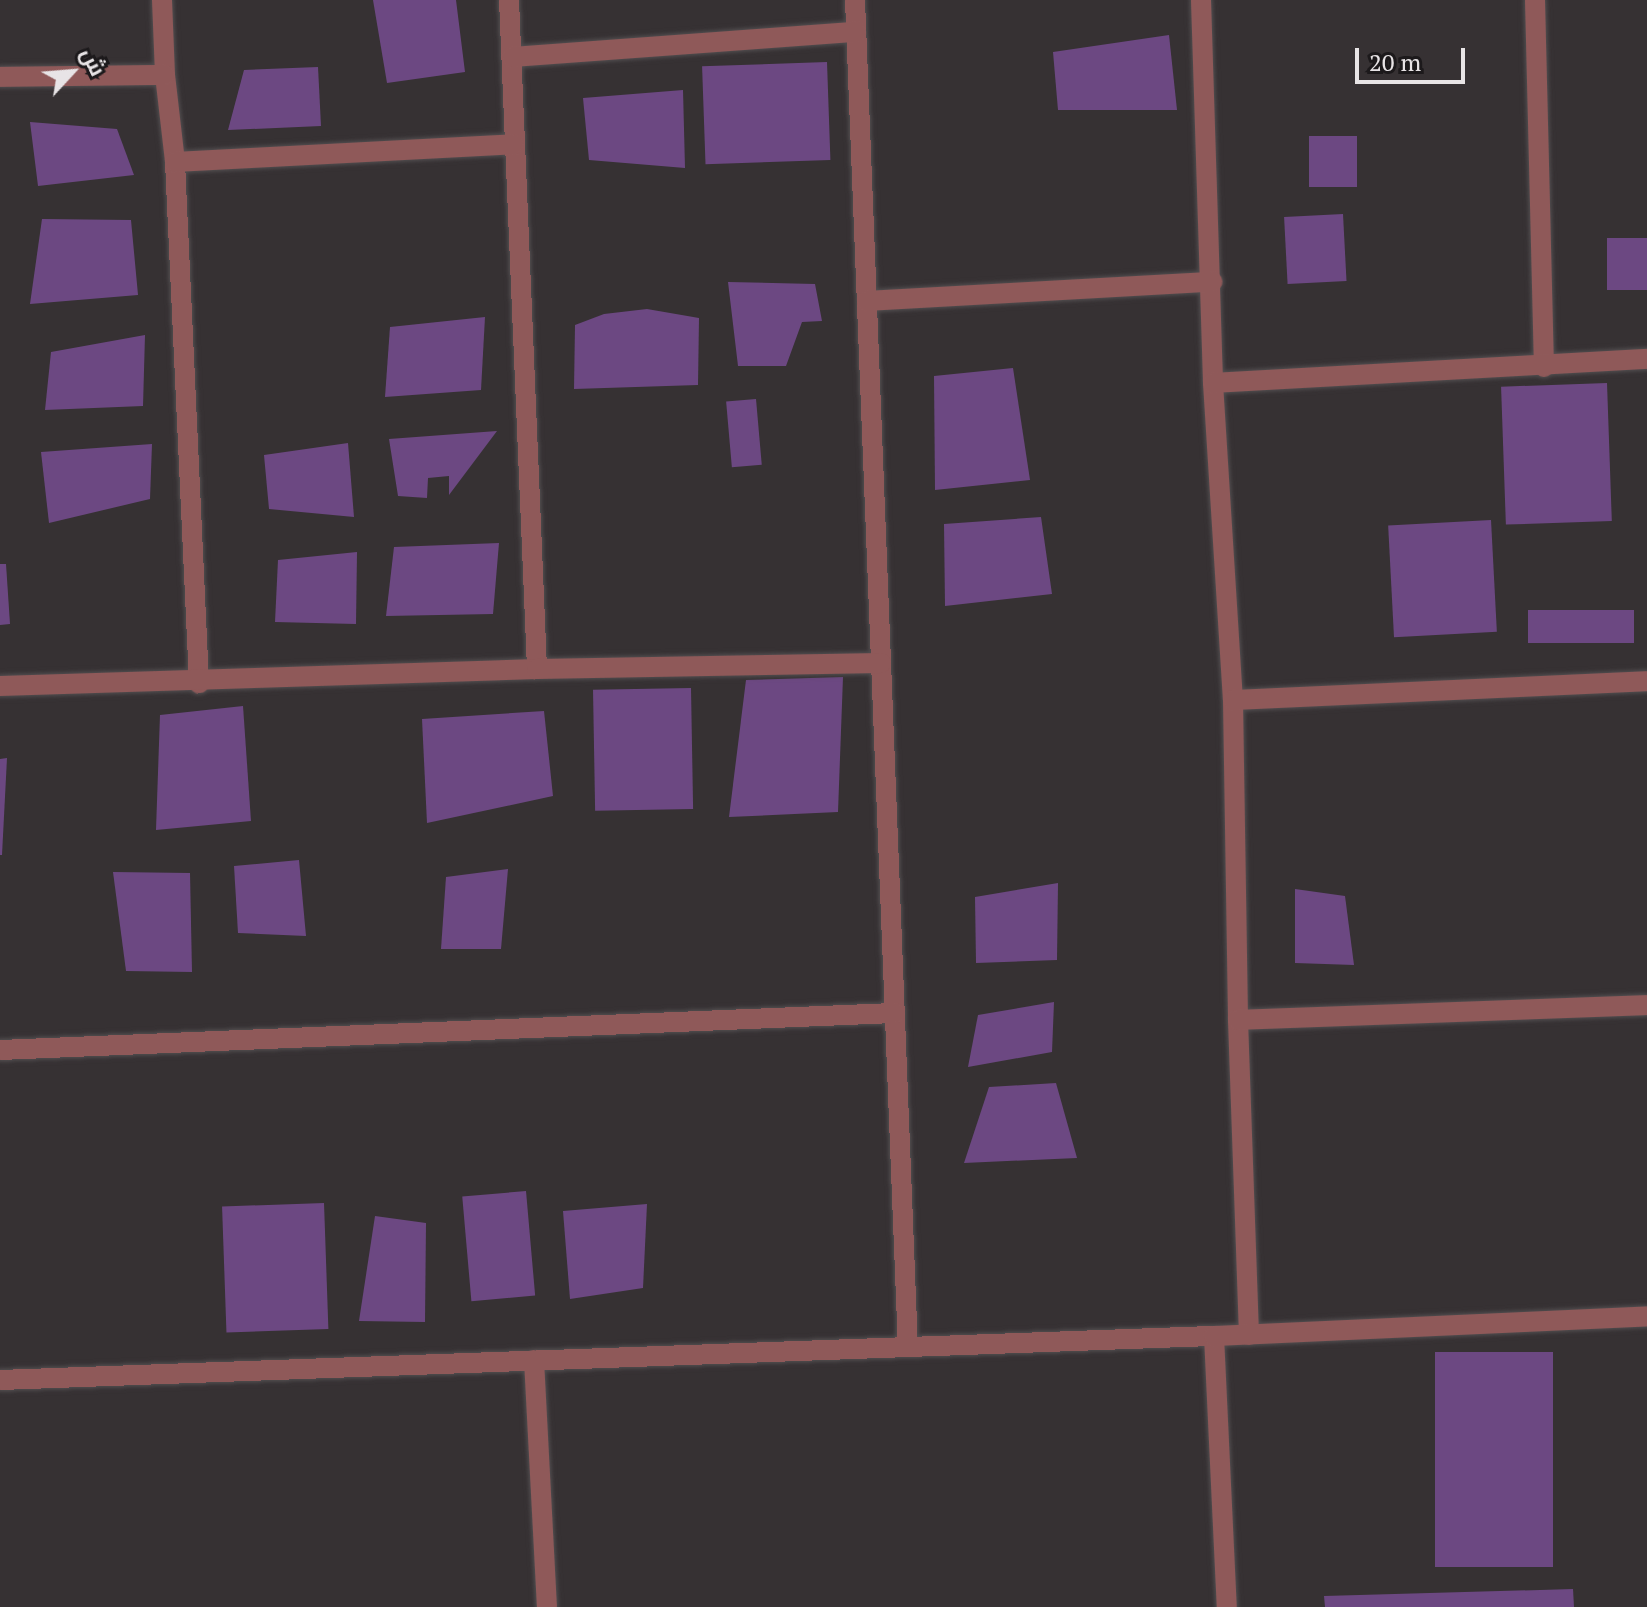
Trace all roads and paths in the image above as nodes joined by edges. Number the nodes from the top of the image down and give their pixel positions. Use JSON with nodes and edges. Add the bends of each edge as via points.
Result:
{"nodes":[{"id":1,"x":162,"y":0,"type":"edge"},
{"id":2,"x":509,"y":0,"type":"edge"},
{"id":3,"x":855,"y":0,"type":"edge"},
{"id":4,"x":1201,"y":0,"type":"edge"},
{"id":5,"x":1535,"y":0,"type":"edge"},
{"id":6,"x":856,"y":32,"type":"junction"},
{"id":7,"x":512,"y":57,"type":"junction"},
{"id":8,"x":165,"y":75,"type":"junction"},
{"id":9,"x":0,"y":77,"type":"edge"},
{"id":10,"x":514,"y":144,"type":"junction"},
{"id":11,"x":175,"y":162,"type":"junction"},
{"id":12,"x":1212,"y":282,"type":"junction"},
{"id":13,"x":867,"y":301,"type":"junction"},
{"id":14,"x":1647,"y":359,"type":"edge"},
{"id":15,"x":1544,"y":367,"type":"junction"},
{"id":16,"x":1213,"y":383,"type":"junction"},
{"id":17,"x":881,"y":663,"type":"junction"},
{"id":18,"x":537,"y":669,"type":"junction"},
{"id":19,"x":1647,"y":681,"type":"edge"},
{"id":20,"x":199,"y":683,"type":"junction"},
{"id":21,"x":0,"y":686,"type":"edge"},
{"id":22,"x":1233,"y":700,"type":"junction"},
{"id":23,"x":1647,"y":1005,"type":"edge"},
{"id":24,"x":895,"y":1013,"type":"junction"},
{"id":25,"x":1238,"y":1020,"type":"junction"},
{"id":26,"x":0,"y":1050,"type":"edge"},
{"id":27,"x":1647,"y":1316,"type":"edge"},
{"id":28,"x":1249,"y":1335,"type":"junction"},
{"id":29,"x":1214,"y":1336,"type":"junction"},
{"id":30,"x":908,"y":1347,"type":"junction"},
{"id":31,"x":534,"y":1360,"type":"junction"},
{"id":32,"x":0,"y":1380,"type":"edge"},
{"id":33,"x":547,"y":1607,"type":"edge"},
{"id":34,"x":1227,"y":1607,"type":"edge"}],
"edges":[{"from":1,"to":8,"type":"street"},
{"from":2,"to":7,"type":"street"},
{"from":3,"to":6,"type":"street"},
{"from":4,"to":12,"type":"street"},
{"from":5,"to":15,"type":"street"},
{"from":6,"to":7,"type":"street"},
{"from":6,"to":13,"type":"street"},
{"from":7,"to":10,"type":"street"},
{"from":8,"to":9,"type":"street"},
{"from":8,"to":11,"type":"street"},
{"from":10,"to":11,"type":"street"},
{"from":10,"to":18,"type":"street"},
{"from":11,"to":20,"type":"street"},
{"from":12,"to":13,"type":"street"},
{"from":12,"to":16,"type":"street"},
{"from":13,"to":17,"type":"street"},
{"from":14,"to":15,"type":"street"},
{"from":15,"to":16,"type":"street"},
{"from":16,"to":22,"type":"street"},
{"from":17,"to":18,"type":"street"},
{"from":17,"to":24,"type":"street"},
{"from":18,"to":20,"type":"street"},
{"from":19,"to":22,"type":"street"},
{"from":20,"to":21,"type":"street"},
{"from":22,"to":25,"type":"street"},
{"from":23,"to":25,"type":"street"},
{"from":24,"to":26,"type":"street"},
{"from":24,"to":30,"type":"street"},
{"from":25,"to":28,"type":"street"},
{"from":27,"to":28,"type":"street"},
{"from":28,"to":29,"type":"street"},
{"from":29,"to":30,"type":"street"},
{"from":29,"to":34,"type":"street"},
{"from":30,"to":31,"type":"street"},
{"from":31,"to":32,"type":"street"},
{"from":31,"to":33,"type":"street"}]}
